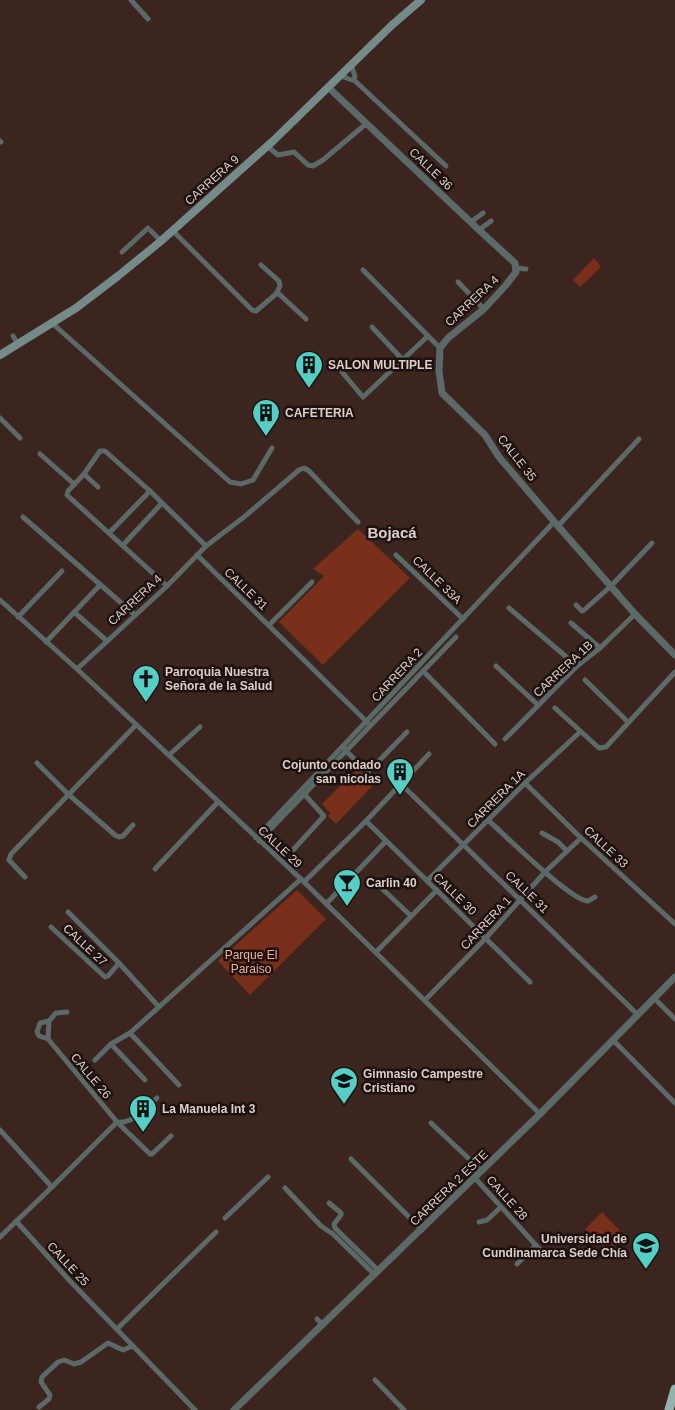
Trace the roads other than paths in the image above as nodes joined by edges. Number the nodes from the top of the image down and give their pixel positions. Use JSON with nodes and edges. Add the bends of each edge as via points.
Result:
{"nodes":[{"id":1,"x":131,"y":0,"type":"edge"},
{"id":2,"x":422,"y":0,"type":"edge"},
{"id":3,"x":148,"y":19,"type":"dead end"},
{"id":4,"x":351,"y":65,"type":"junction"},
{"id":5,"x":341,"y":76,"type":"junction"},
{"id":6,"x":354,"y":80,"type":"junction"},
{"id":7,"x":329,"y":88,"type":"junction"},
{"id":8,"x":366,"y":123,"type":"junction"},
{"id":9,"x":267,"y":146,"type":"junction"},
{"id":10,"x":446,"y":166,"type":"dead end"},
{"id":11,"x":483,"y":213,"type":"dead end"},
{"id":12,"x":491,"y":221,"type":"dead end"},
{"id":13,"x":471,"y":222,"type":"junction"},
{"id":14,"x":172,"y":230,"type":"junction"},
{"id":15,"x":479,"y":230,"type":"junction"},
{"id":16,"x":161,"y":241,"type":"junction"},
{"id":17,"x":122,"y":252,"type":"dead end"},
{"id":18,"x":261,"y":265,"type":"dead end"},
{"id":19,"x":517,"y":268,"type":"junction"},
{"id":20,"x":526,"y":269,"type":"dead end"},
{"id":21,"x":363,"y":270,"type":"dead end"},
{"id":22,"x":458,"y":282,"type":"dead end"},
{"id":23,"x":276,"y":294,"type":"junction"},
{"id":24,"x":484,"y":308,"type":"junction"},
{"id":25,"x":306,"y":318,"type":"dead end"},
{"id":26,"x":52,"y":323,"type":"junction"},
{"id":27,"x":372,"y":328,"type":"dead end"},
{"id":28,"x":13,"y":336,"type":"dead end"},
{"id":29,"x":428,"y":336,"type":"junction"},
{"id":30,"x":18,"y":344,"type":"junction"},
{"id":31,"x":440,"y":348,"type":"junction"},
{"id":32,"x":0,"y":355,"type":"edge"},
{"id":33,"x":403,"y":360,"type":"junction"},
{"id":34,"x":342,"y":372,"type":"dead end"},
{"id":35,"x":0,"y":418,"type":"edge"},
{"id":36,"x":20,"y":438,"type":"dead end"},
{"id":37,"x":639,"y":439,"type":"dead end"},
{"id":38,"x":272,"y":448,"type":"dead end"},
{"id":39,"x":40,"y":454,"type":"dead end"},
{"id":40,"x":84,"y":474,"type":"junction"},
{"id":41,"x":74,"y":484,"type":"junction"},
{"id":42,"x":98,"y":488,"type":"dead end"},
{"id":43,"x":150,"y":491,"type":"junction"},
{"id":44,"x":162,"y":503,"type":"junction"},
{"id":45,"x":23,"y":517,"type":"dead end"},
{"id":46,"x":358,"y":522,"type":"dead end"},
{"id":47,"x":556,"y":524,"type":"junction"},
{"id":48,"x":109,"y":533,"type":"junction"},
{"id":49,"x":652,"y":543,"type":"dead end"},
{"id":50,"x":123,"y":546,"type":"junction"},
{"id":51,"x":206,"y":546,"type":"junction"},
{"id":52,"x":197,"y":555,"type":"junction"},
{"id":53,"x":396,"y":555,"type":"dead end"},
{"id":54,"x":62,"y":571,"type":"dead end"},
{"id":55,"x":312,"y":582,"type":"dead end"},
{"id":56,"x":100,"y":585,"type":"junction"},
{"id":57,"x":167,"y":586,"type":"junction"},
{"id":58,"x":610,"y":586,"type":"junction"},
{"id":59,"x":0,"y":600,"type":"edge"},
{"id":60,"x":576,"y":605,"type":"dead end"},
{"id":61,"x":509,"y":608,"type":"dead end"},
{"id":62,"x":74,"y":612,"type":"junction"},
{"id":63,"x":635,"y":614,"type":"junction"},
{"id":64,"x":135,"y":615,"type":"junction"},
{"id":65,"x":18,"y":617,"type":"junction"},
{"id":66,"x":464,"y":619,"type":"junction"},
{"id":67,"x":570,"y":623,"type":"dead end"},
{"id":68,"x":270,"y":625,"type":"junction"},
{"id":69,"x":456,"y":637,"type":"dead end"},
{"id":70,"x":107,"y":641,"type":"junction"},
{"id":71,"x":46,"y":642,"type":"junction"},
{"id":72,"x":600,"y":648,"type":"junction"},
{"id":73,"x":675,"y":655,"type":"edge"},
{"id":74,"x":496,"y":666,"type":"dead end"},
{"id":75,"x":577,"y":666,"type":"junction"},
{"id":76,"x":77,"y":669,"type":"junction"},
{"id":77,"x":423,"y":670,"type":"junction"},
{"id":78,"x":675,"y":672,"type":"edge"},
{"id":79,"x":585,"y":680,"type":"dead end"},
{"id":80,"x":400,"y":685,"type":"junction"},
{"id":81,"x":405,"y":689,"type":"junction"},
{"id":82,"x":538,"y":705,"type":"junction"},
{"id":83,"x":555,"y":708,"type":"dead end"},
{"id":84,"x":628,"y":722,"type":"junction"},
{"id":85,"x":369,"y":723,"type":"junction"},
{"id":86,"x":136,"y":725,"type":"junction"},
{"id":87,"x":200,"y":727,"type":"dead end"},
{"id":88,"x":407,"y":732,"type":"dead end"},
{"id":89,"x":580,"y":732,"type":"junction"},
{"id":90,"x":506,"y":739,"type":"dead end"},
{"id":91,"x":495,"y":744,"type":"dead end"},
{"id":92,"x":344,"y":748,"type":"junction"},
{"id":93,"x":429,"y":754,"type":"dead end"},
{"id":94,"x":168,"y":755,"type":"junction"},
{"id":95,"x":37,"y":763,"type":"dead end"},
{"id":96,"x":525,"y":783,"type":"junction"},
{"id":97,"x":401,"y":784,"type":"junction"},
{"id":98,"x":68,"y":794,"type":"junction"},
{"id":99,"x":304,"y":794,"type":"junction"},
{"id":100,"x":218,"y":802,"type":"junction"},
{"id":101,"x":366,"y":821,"type":"junction"},
{"id":102,"x":489,"y":821,"type":"junction"},
{"id":103,"x":133,"y":825,"type":"dead end"},
{"id":104,"x":542,"y":833,"type":"dead end"},
{"id":105,"x":581,"y":838,"type":"junction"},
{"id":106,"x":257,"y":839,"type":"junction"},
{"id":107,"x":386,"y":841,"type":"junction"},
{"id":108,"x":464,"y":846,"type":"junction"},
{"id":109,"x":293,"y":850,"type":"dead end"},
{"id":110,"x":567,"y":851,"type":"junction"},
{"id":111,"x":155,"y":869,"type":"dead end"},
{"id":112,"x":545,"y":872,"type":"junction"},
{"id":113,"x":25,"y":877,"type":"dead end"},
{"id":114,"x":373,"y":880,"type":"dead end"},
{"id":115,"x":302,"y":881,"type":"junction"},
{"id":116,"x":427,"y":881,"type":"junction"},
{"id":117,"x":437,"y":890,"type":"junction"},
{"id":118,"x":595,"y":897,"type":"dead end"},
{"id":119,"x":521,"y":900,"type":"junction"},
{"id":120,"x":326,"y":904,"type":"junction"},
{"id":121,"x":68,"y":912,"type":"dead end"},
{"id":122,"x":411,"y":916,"type":"junction"},
{"id":123,"x":675,"y":924,"type":"edge"},
{"id":124,"x":51,"y":927,"type":"dead end"},
{"id":125,"x":486,"y":938,"type":"junction"},
{"id":126,"x":376,"y":952,"type":"junction"},
{"id":127,"x":119,"y":963,"type":"junction"},
{"id":128,"x":675,"y":976,"type":"edge"},
{"id":129,"x":530,"y":982,"type":"dead end"},
{"id":130,"x":654,"y":998,"type":"junction"},
{"id":131,"x":425,"y":1000,"type":"junction"},
{"id":132,"x":159,"y":1007,"type":"junction"},
{"id":133,"x":67,"y":1012,"type":"dead end"},
{"id":134,"x":638,"y":1015,"type":"junction"},
{"id":135,"x":675,"y":1019,"type":"edge"},
{"id":136,"x":49,"y":1021,"type":"junction"},
{"id":137,"x":130,"y":1033,"type":"junction"},
{"id":138,"x":48,"y":1040,"type":"junction"},
{"id":139,"x":613,"y":1040,"type":"junction"},
{"id":140,"x":111,"y":1044,"type":"junction"},
{"id":141,"x":95,"y":1060,"type":"dead end"},
{"id":142,"x":145,"y":1080,"type":"dead end"},
{"id":143,"x":179,"y":1086,"type":"dead end"},
{"id":144,"x":157,"y":1098,"type":"dead end"},
{"id":145,"x":675,"y":1103,"type":"edge"},
{"id":146,"x":540,"y":1114,"type":"junction"},
{"id":147,"x":117,"y":1122,"type":"junction"},
{"id":148,"x":431,"y":1123,"type":"dead end"},
{"id":149,"x":0,"y":1130,"type":"edge"},
{"id":150,"x":172,"y":1136,"type":"dead end"},
{"id":151,"x":351,"y":1159,"type":"dead end"},
{"id":152,"x":482,"y":1171,"type":"junction"},
{"id":153,"x":268,"y":1177,"type":"dead end"},
{"id":154,"x":475,"y":1178,"type":"junction"},
{"id":155,"x":52,"y":1187,"type":"junction"},
{"id":156,"x":285,"y":1188,"type":"dead end"},
{"id":157,"x":329,"y":1203,"type":"dead end"},
{"id":158,"x":501,"y":1207,"type":"junction"},
{"id":159,"x":225,"y":1218,"type":"dead end"},
{"id":160,"x":16,"y":1221,"type":"junction"},
{"id":161,"x":479,"y":1222,"type":"dead end"},
{"id":162,"x":422,"y":1230,"type":"junction"},
{"id":163,"x":216,"y":1232,"type":"dead end"},
{"id":164,"x":0,"y":1237,"type":"edge"},
{"id":165,"x":536,"y":1245,"type":"junction"},
{"id":166,"x":543,"y":1253,"type":"dead end"},
{"id":167,"x":516,"y":1264,"type":"dead end"},
{"id":168,"x":377,"y":1273,"type":"junction"},
{"id":169,"x":118,"y":1329,"type":"junction"},
{"id":170,"x":133,"y":1346,"type":"junction"},
{"id":171,"x":375,"y":1380,"type":"dead end"},
{"id":172,"x":675,"y":1389,"type":"edge"},
{"id":173,"x":39,"y":1407,"type":"dead end"},
{"id":174,"x":195,"y":1410,"type":"edge"},
{"id":175,"x":234,"y":1410,"type":"edge"},
{"id":176,"x":404,"y":1410,"type":"edge"},
{"id":177,"x":669,"y":1410,"type":"edge"}],
"edges":[{"from":1,"to":3,"type":"street"},
{"from":2,"to":4,"type":"main road","name":"CARRERA 9"},
{"from":4,"to":5,"type":"main road","name":"CARRERA 9"},
{"from":4,"to":6,"type":"street"},
{"from":5,"to":6,"type":"street"},
{"from":5,"to":7,"type":"main road","name":"CARRERA 9"},
{"from":6,"to":10,"type":"street"},
{"from":7,"to":8,"type":"street","name":"CALLE 36"},
{"from":7,"to":9,"type":"main road","name":"CARRERA 9"},
{"from":8,"to":9,"type":"street","via":[[313,166],[294,152],[278,155]]},
{"from":8,"to":13,"type":"street","name":"CALLE 36"},
{"from":9,"to":14,"type":"main road","name":"CARRERA 9"},
{"from":11,"to":13,"type":"street"},
{"from":12,"to":15,"type":"street"},
{"from":13,"to":15,"type":"street","name":"CALLE 36"},
{"from":14,"to":16,"type":"main road","name":"CARRERA 9"},
{"from":14,"to":23,"type":"street","via":[[252,310],[259,309]]},
{"from":15,"to":19,"type":"street","name":"CALLE 36"},
{"from":16,"to":17,"type":"street","via":[[150,229]]},
{"from":16,"to":26,"type":"main road","name":"CARRERA 9"},
{"from":18,"to":23,"type":"street","via":[[279,281]]},
{"from":19,"to":20,"type":"street"},
{"from":19,"to":24,"type":"street","name":"CARRERA 4","via":[[506,286]]},
{"from":21,"to":29,"type":"street"},
{"from":22,"to":24,"type":"street"},
{"from":23,"to":25,"type":"street"},
{"from":24,"to":31,"type":"street","name":"CARRERA 4"},
{"from":26,"to":30,"type":"main road","name":"CARRERA 9"},
{"from":26,"to":38,"type":"street","via":[[230,482],[241,484],[253,480]]},
{"from":27,"to":33,"type":"street"},
{"from":28,"to":30,"type":"street"},
{"from":29,"to":31,"type":"street"},
{"from":29,"to":33,"type":"street"},
{"from":30,"to":32,"type":"main road","name":"CARRERA 9"},
{"from":31,"to":47,"type":"street","name":"CALLE 35","via":[[442,393],[485,435],[499,457]]},
{"from":33,"to":34,"type":"street","via":[[364,397]]},
{"from":35,"to":36,"type":"street"},
{"from":37,"to":47,"type":"street","name":"CARRERA 2"},
{"from":39,"to":41,"type":"street"},
{"from":40,"to":41,"type":"street"},
{"from":40,"to":42,"type":"street"},
{"from":40,"to":43,"type":"street","via":[[100,451],[105,451]]},
{"from":41,"to":48,"type":"street","via":[[67,494]]},
{"from":43,"to":44,"type":"street"},
{"from":43,"to":48,"type":"street"},
{"from":44,"to":50,"type":"street"},
{"from":44,"to":51,"type":"street"},
{"from":45,"to":56,"type":"street"},
{"from":46,"to":51,"type":"street","name":"CARRERA 4","via":[[304,468]]},
{"from":47,"to":58,"type":"street","name":"CALLE 35"},
{"from":47,"to":66,"type":"street","name":"CARRERA 2"},
{"from":48,"to":50,"type":"street"},
{"from":49,"to":58,"type":"street"},
{"from":50,"to":57,"type":"street"},
{"from":51,"to":52,"type":"street","name":"CARRERA 4"},
{"from":52,"to":57,"type":"street","name":"CARRERA 4"},
{"from":52,"to":68,"type":"street","name":"CALLE 31"},
{"from":53,"to":66,"type":"street","name":"CALLE 33A"},
{"from":54,"to":65,"type":"street"},
{"from":55,"to":68,"type":"street"},
{"from":56,"to":62,"type":"street"},
{"from":56,"to":64,"type":"street"},
{"from":57,"to":64,"type":"street","name":"CARRERA 4"},
{"from":58,"to":60,"type":"street","via":[[583,611]]},
{"from":58,"to":63,"type":"street","name":"CALLE 35"},
{"from":59,"to":65,"type":"street","name":"CALLE 29"},
{"from":61,"to":75,"type":"street"},
{"from":62,"to":70,"type":"street"},
{"from":62,"to":71,"type":"street"},
{"from":63,"to":72,"type":"street","name":"CARRERA 1B"},
{"from":63,"to":73,"type":"street","name":"CALLE 35"},
{"from":64,"to":70,"type":"street","name":"CARRERA 4"},
{"from":65,"to":71,"type":"street","name":"CALLE 29"},
{"from":66,"to":80,"type":"street","name":"CARRERA 2"},
{"from":67,"to":72,"type":"street"},
{"from":68,"to":85,"type":"street","name":"CALLE 31"},
{"from":69,"to":77,"type":"street"},
{"from":70,"to":76,"type":"street","name":"CARRERA 4"},
{"from":71,"to":76,"type":"street","name":"CALLE 29"},
{"from":72,"to":75,"type":"street","name":"CARRERA 1B"},
{"from":74,"to":82,"type":"street"},
{"from":75,"to":82,"type":"street","name":"CARRERA 1B"},
{"from":76,"to":86,"type":"street","name":"CALLE 29"},
{"from":77,"to":81,"type":"street"},
{"from":77,"to":91,"type":"street"},
{"from":78,"to":84,"type":"street"},
{"from":79,"to":84,"type":"street"},
{"from":80,"to":81,"type":"street"},
{"from":80,"to":85,"type":"street","name":"CARRERA 2"},
{"from":81,"to":85,"type":"street"},
{"from":82,"to":90,"type":"street","name":"CARRERA 1B"},
{"from":83,"to":89,"type":"street"},
{"from":84,"to":89,"type":"street","via":[[602,749]]},
{"from":85,"to":92,"type":"street"},
{"from":86,"to":94,"type":"street","name":"CALLE 29"},
{"from":86,"to":98,"type":"street"},
{"from":87,"to":94,"type":"street"},
{"from":88,"to":92,"type":"street","via":[[368,772]]},
{"from":89,"to":96,"type":"street","name":"CARRERA 1A"},
{"from":92,"to":99,"type":"street"},
{"from":92,"to":106,"type":"street","via":[[323,766]]},
{"from":93,"to":97,"type":"street"},
{"from":94,"to":100,"type":"street","name":"CALLE 29"},
{"from":95,"to":98,"type":"street"},
{"from":96,"to":102,"type":"street","name":"CARRERA 1A"},
{"from":96,"to":105,"type":"street","name":"CALLE 33"},
{"from":97,"to":101,"type":"street"},
{"from":97,"to":108,"type":"street","name":"CALLE 31"},
{"from":98,"to":103,"type":"street","via":[[115,835],[123,836]]},
{"from":98,"to":113,"type":"street","via":[[11,854],[9,860]]},
{"from":99,"to":106,"type":"street"},
{"from":99,"to":109,"type":"street","via":[[324,816]]},
{"from":100,"to":106,"type":"street","name":"CALLE 29"},
{"from":100,"to":111,"type":"street"},
{"from":101,"to":107,"type":"street","name":"CALLE 30"},
{"from":101,"to":115,"type":"street"},
{"from":102,"to":108,"type":"street","name":"CARRERA 1A"},
{"from":102,"to":112,"type":"street"},
{"from":104,"to":110,"type":"street"},
{"from":105,"to":110,"type":"street","name":"CARRERA 1"},
{"from":105,"to":123,"type":"street","name":"CALLE 33"},
{"from":106,"to":115,"type":"street","name":"CALLE 29"},
{"from":107,"to":116,"type":"street","name":"CALLE 30"},
{"from":107,"to":120,"type":"street"},
{"from":108,"to":116,"type":"street","name":"CARRERA 1A"},
{"from":108,"to":119,"type":"street","name":"CALLE 31"},
{"from":110,"to":112,"type":"street","name":"CARRERA 1"},
{"from":112,"to":118,"type":"street","via":[[579,899],[588,901]]},
{"from":112,"to":119,"type":"street","name":"CARRERA 1"},
{"from":114,"to":122,"type":"street"},
{"from":115,"to":120,"type":"street","name":"CALLE 29"},
{"from":115,"to":132,"type":"street"},
{"from":116,"to":117,"type":"street","name":"CALLE 30"},
{"from":117,"to":122,"type":"street"},
{"from":117,"to":125,"type":"street","name":"CALLE 30"},
{"from":119,"to":125,"type":"street","name":"CARRERA 1"},
{"from":119,"to":134,"type":"street","name":"CALLE 31"},
{"from":120,"to":126,"type":"street","name":"CALLE 29"},
{"from":121,"to":127,"type":"street"},
{"from":122,"to":126,"type":"street"},
{"from":124,"to":127,"type":"street","name":"CALLE 27","via":[[106,977]]},
{"from":125,"to":129,"type":"street","name":"CALLE 30"},
{"from":125,"to":131,"type":"street","name":"CARRERA 1"},
{"from":126,"to":131,"type":"street","name":"CALLE 29"},
{"from":127,"to":132,"type":"street"},
{"from":128,"to":130,"type":"street","name":"CARRERA 2 ESTE"},
{"from":130,"to":134,"type":"street","name":"CARRERA 2 ESTE"},
{"from":130,"to":135,"type":"street"},
{"from":131,"to":146,"type":"street","name":"CALLE 29"},
{"from":132,"to":137,"type":"street"},
{"from":133,"to":136,"type":"street","via":[[56,1013]]},
{"from":134,"to":139,"type":"street","name":"CARRERA 2 ESTE"},
{"from":136,"to":138,"type":"street"},
{"from":136,"to":138,"type":"street","name":"CALLE 26","via":[[41,1022],[37,1028],[39,1036]]},
{"from":137,"to":140,"type":"street"},
{"from":137,"to":143,"type":"street"},
{"from":138,"to":147,"type":"street","name":"CALLE 26"},
{"from":139,"to":145,"type":"street"},
{"from":139,"to":146,"type":"street","name":"CARRERA 2 ESTE"},
{"from":140,"to":141,"type":"street"},
{"from":140,"to":142,"type":"street"},
{"from":144,"to":147,"type":"street","via":[[138,1116]]},
{"from":146,"to":152,"type":"street","name":"CARRERA 2 ESTE"},
{"from":147,"to":150,"type":"street","name":"CALLE 26","via":[[150,1154]]},
{"from":147,"to":155,"type":"street"},
{"from":148,"to":152,"type":"street"},
{"from":149,"to":155,"type":"street"},
{"from":151,"to":162,"type":"street"},
{"from":152,"to":154,"type":"street","name":"CARRERA 2 ESTE"},
{"from":153,"to":159,"type":"street"},
{"from":154,"to":158,"type":"street","name":"CALLE 28"},
{"from":154,"to":162,"type":"street","name":"CARRERA 2 ESTE"},
{"from":155,"to":160,"type":"street"},
{"from":156,"to":168,"type":"street","via":[[321,1226]]},
{"from":157,"to":168,"type":"street","via":[[341,1215],[334,1226]]},
{"from":158,"to":161,"type":"street","via":[[487,1220]]},
{"from":158,"to":165,"type":"street","name":"CALLE 28"},
{"from":160,"to":164,"type":"street"},
{"from":160,"to":169,"type":"street","name":"CALLE 25"},
{"from":162,"to":168,"type":"street","name":"CARRERA 2 ESTE"},
{"from":163,"to":169,"type":"street"},
{"from":165,"to":166,"type":"street","name":"CALLE 28"},
{"from":165,"to":167,"type":"street"},
{"from":168,"to":175,"type":"street","name":"CARRERA 2 ESTE","via":[[320,1322]]},
{"from":169,"to":170,"type":"street","name":"CALLE 25"},
{"from":170,"to":173,"type":"street","via":[[123,1350],[108,1343],[81,1362],[58,1362],[42,1377],[41,1382],[50,1395]]},
{"from":170,"to":174,"type":"street","name":"CALLE 25"},
{"from":171,"to":176,"type":"street"},
{"from":172,"to":177,"type":"highway"}]}
